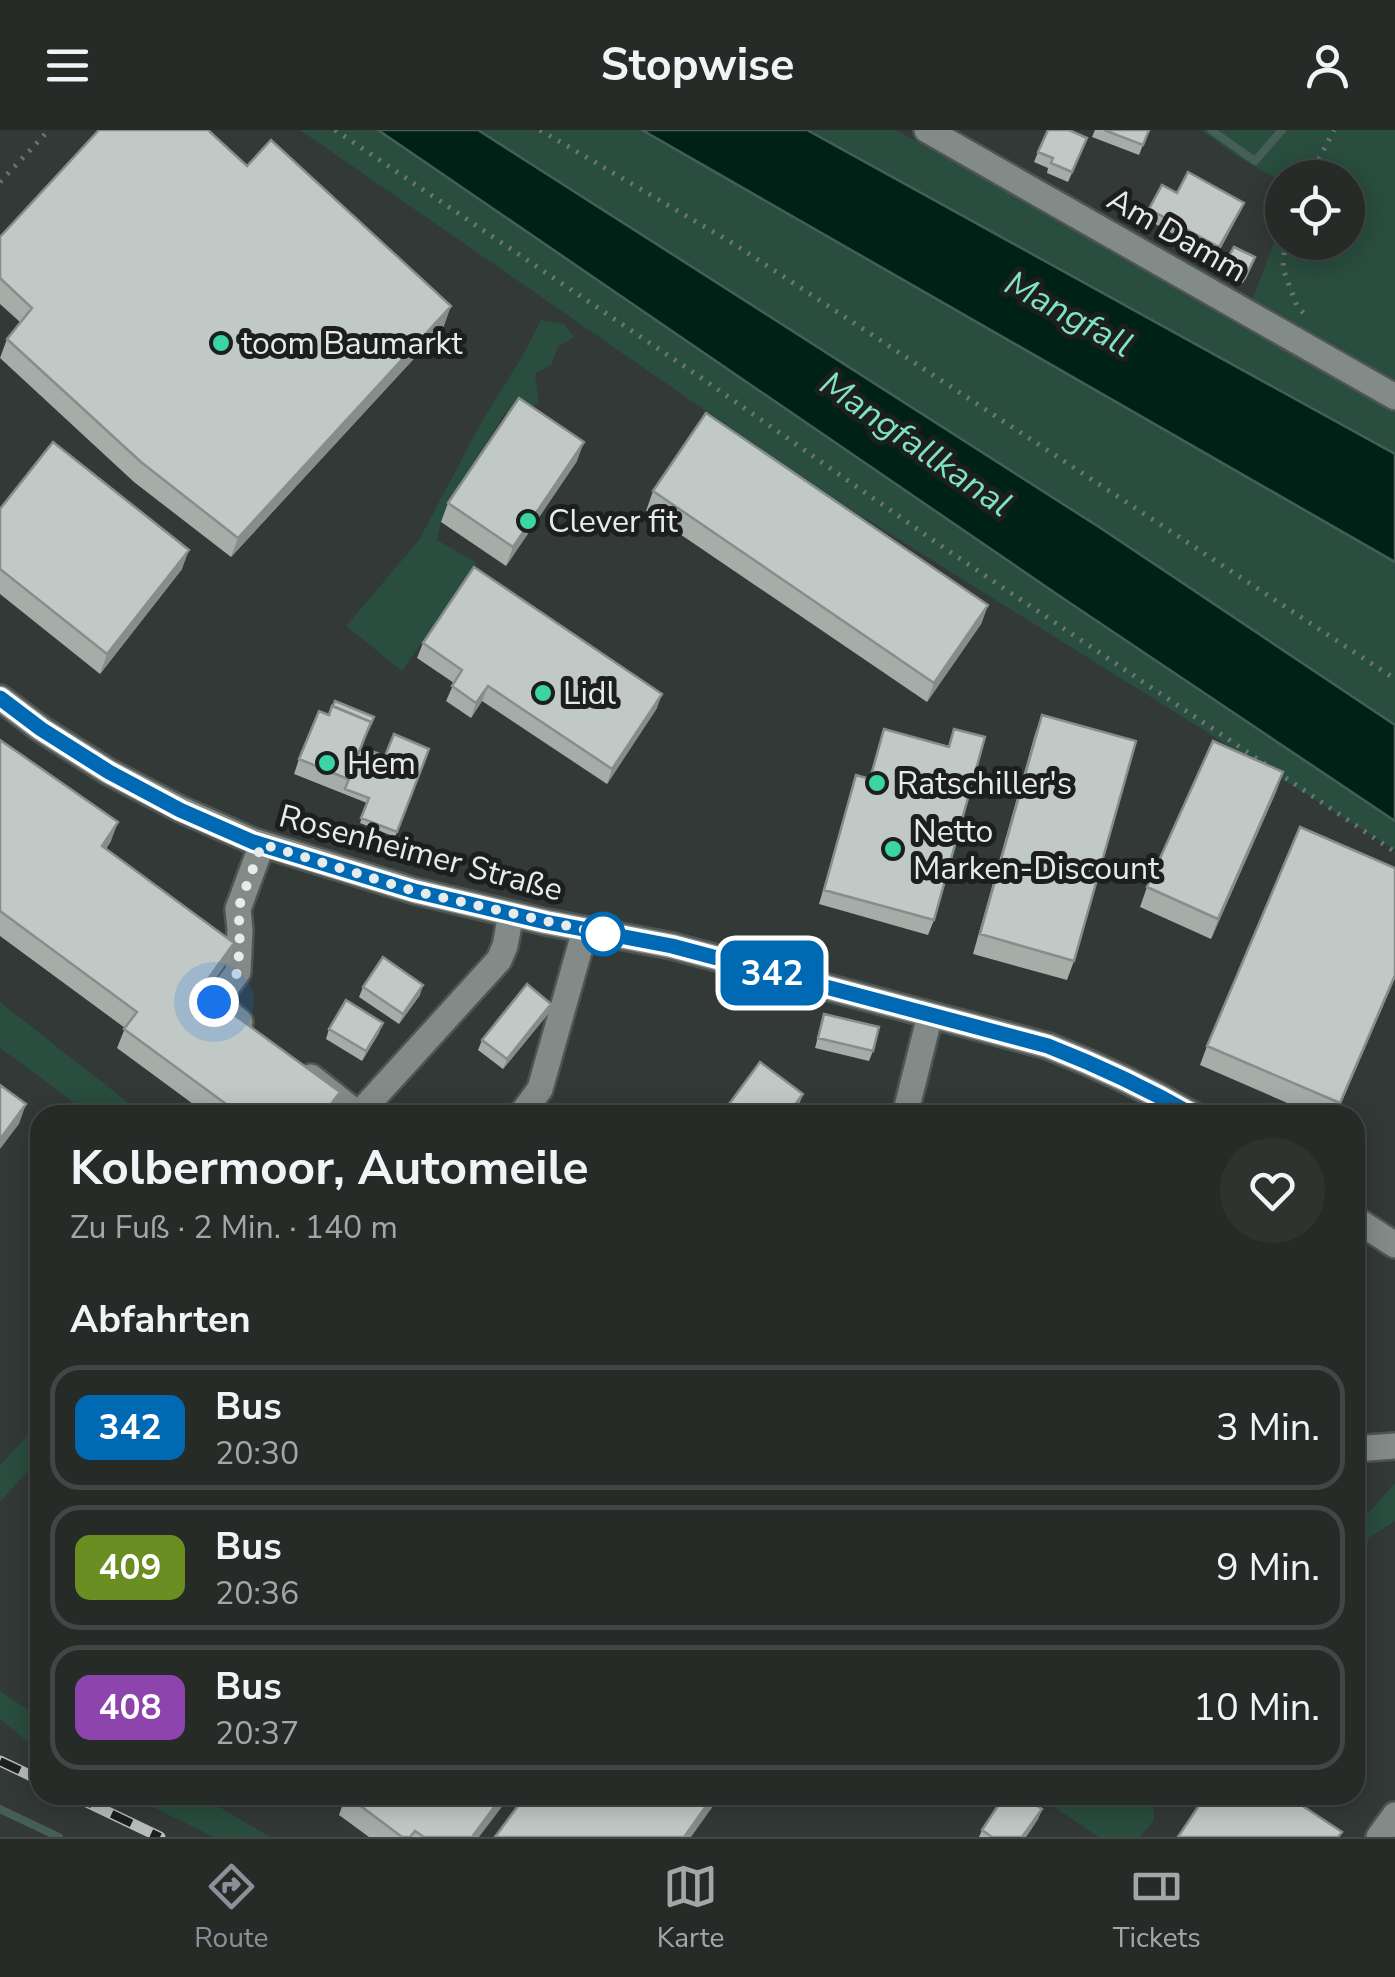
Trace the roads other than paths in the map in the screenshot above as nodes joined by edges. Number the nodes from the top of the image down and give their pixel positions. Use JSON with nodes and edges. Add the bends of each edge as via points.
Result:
{"nodes":[{"id":1,"x":927,"y":130,"type":"edge"},
{"id":2,"x":1395,"y":398,"type":"edge"},
{"id":3,"x":0,"y":698,"type":"edge"},
{"id":4,"x":262,"y":844,"type":"junction"},
{"id":5,"x":512,"y":914,"type":"junction"},
{"id":6,"x":585,"y":930,"type":"junction"},
{"id":7,"x":930,"y":1015,"type":"junction"},
{"id":8,"x":258,"y":1036,"type":"edge"},
{"id":9,"x":286,"y":1058,"type":"edge"},
{"id":10,"x":345,"y":1105,"type":"edge"},
{"id":11,"x":367,"y":1105,"type":"edge"},
{"id":12,"x":529,"y":1105,"type":"edge"},
{"id":13,"x":908,"y":1105,"type":"edge"},
{"id":14,"x":1176,"y":1105,"type":"edge"},
{"id":15,"x":1365,"y":1226,"type":"edge"},
{"id":16,"x":1395,"y":1245,"type":"edge"},
{"id":17,"x":1395,"y":1446,"type":"edge"},
{"id":18,"x":1365,"y":1448,"type":"edge"},
{"id":19,"x":1395,"y":1815,"type":"edge"},
{"id":20,"x":1378,"y":1837,"type":"edge"}],
"edges":[{"from":1,"to":2,"type":"street","name":"Am Damm"},
{"from":3,"to":4,"type":"street","name":"Rosenheimer Straße","via":[[109,772]]},
{"from":4,"to":5,"type":"street","name":"Rosenheimer Straße"},
{"from":4,"to":8,"type":"street","via":[[238,909],[238,972],[214,1002]]},
{"from":5,"to":6,"type":"street","name":"Rosenheimer Straße"},
{"from":5,"to":11,"type":"street","via":[[498,960]]},
{"from":6,"to":7,"type":"street","name":"Rosenheimer Straße","via":[[672,946]]},
{"from":6,"to":12,"type":"street","via":[[540,1090]]},
{"from":7,"to":13,"type":"street"},
{"from":7,"to":14,"type":"street","name":"Rosenheimer Straße","via":[[1048,1046]]},
{"from":9,"to":10,"type":"street"},
{"from":15,"to":16,"type":"street"},
{"from":17,"to":18,"type":"street"},
{"from":19,"to":20,"type":"street"}]}
